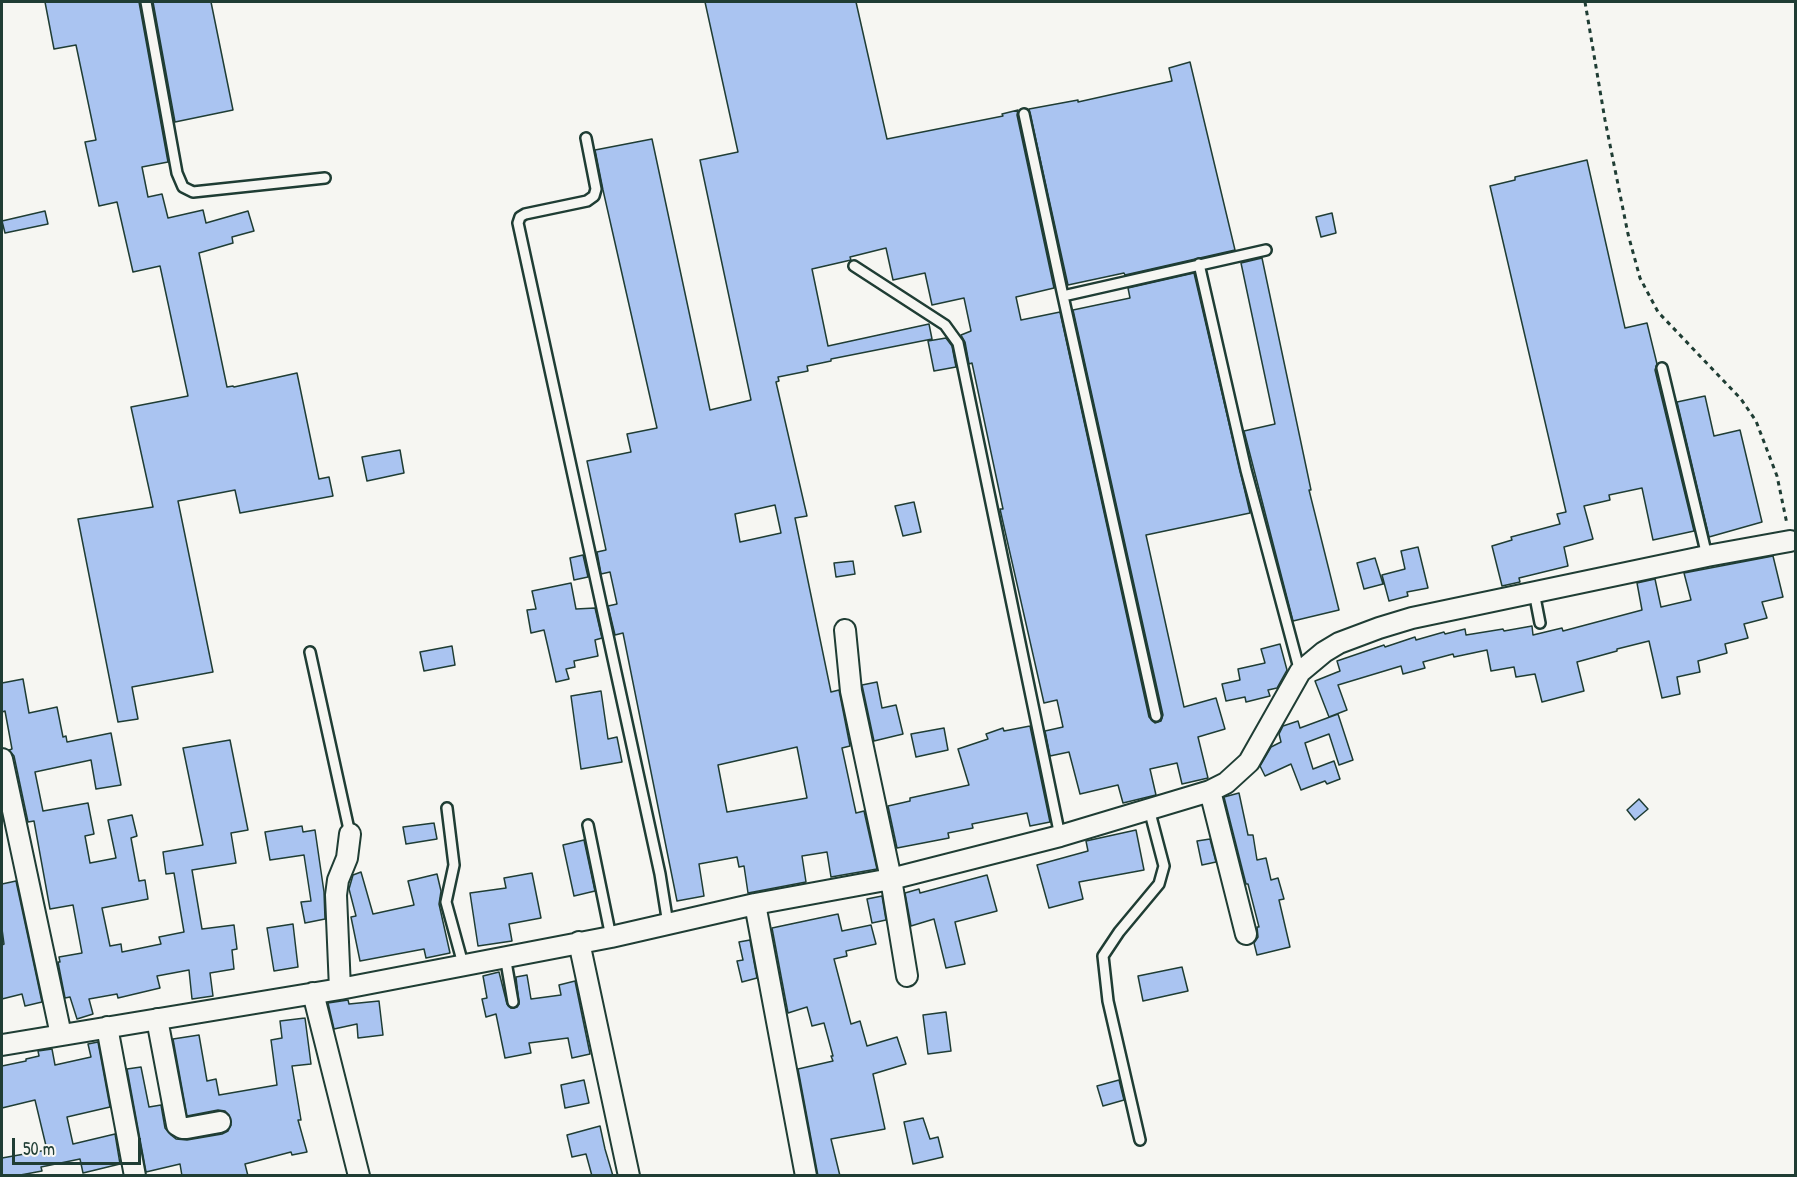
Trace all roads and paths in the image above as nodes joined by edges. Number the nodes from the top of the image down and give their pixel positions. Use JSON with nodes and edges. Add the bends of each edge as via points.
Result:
{"nodes":[{"id":1,"x":146,"y":2,"type":"edge"},
{"id":2,"x":1585,"y":2,"type":"edge"},
{"id":3,"x":1024,"y":114,"type":"dead end"},
{"id":4,"x":586,"y":138,"type":"dead end"},
{"id":5,"x":325,"y":178,"type":"dead end"},
{"id":6,"x":1266,"y":250,"type":"dead end"},
{"id":7,"x":1199,"y":264,"type":"junction"},
{"id":8,"x":854,"y":266,"type":"dead end"},
{"id":9,"x":1063,"y":296,"type":"junction"},
{"id":10,"x":1662,"y":368,"type":"dead end"},
{"id":11,"x":1790,"y":541,"type":"joint"},
{"id":12,"x":1707,"y":556,"type":"junction"},
{"id":13,"x":1534,"y":592,"type":"junction"},
{"id":14,"x":1540,"y":623,"type":"dead end"},
{"id":15,"x":846,"y":630,"type":"dead end"},
{"id":16,"x":310,"y":652,"type":"dead end"},
{"id":17,"x":1300,"y":672,"type":"junction"},
{"id":18,"x":1156,"y":716,"type":"dead end"},
{"id":19,"x":2,"y":759,"type":"edge"},
{"id":20,"x":1210,"y":791,"type":"junction"},
{"id":21,"x":447,"y":808,"type":"dead end"},
{"id":22,"x":1149,"y":809,"type":"junction"},
{"id":23,"x":588,"y":825,"type":"dead end"},
{"id":24,"x":350,"y":834,"type":"joint"},
{"id":25,"x":1060,"y":836,"type":"junction"},
{"id":26,"x":891,"y":879,"type":"junction"},
{"id":27,"x":755,"y":904,"type":"junction"},
{"id":28,"x":668,"y":924,"type":"junction"},
{"id":29,"x":1246,"y":934,"type":"dead end"},
{"id":30,"x":611,"y":936,"type":"junction"},
{"id":31,"x":579,"y":942,"type":"junction"},
{"id":32,"x":505,"y":956,"type":"junction"},
{"id":33,"x":464,"y":964,"type":"junction"},
{"id":34,"x":908,"y":976,"type":"dead end"},
{"id":35,"x":340,"y":989,"type":"junction"},
{"id":36,"x":313,"y":993,"type":"junction"},
{"id":37,"x":513,"y":1002,"type":"dead end"},
{"id":38,"x":157,"y":1019,"type":"junction"},
{"id":39,"x":107,"y":1027,"type":"junction"},
{"id":40,"x":61,"y":1035,"type":"junction"},
{"id":41,"x":2,"y":1045,"type":"edge"},
{"id":42,"x":220,"y":1122,"type":"dead end"},
{"id":43,"x":1140,"y":1140,"type":"dead end"},
{"id":44,"x":135,"y":1176,"type":"edge"},
{"id":45,"x":359,"y":1176,"type":"edge"},
{"id":46,"x":629,"y":1176,"type":"edge"},
{"id":47,"x":806,"y":1176,"type":"edge"}],
"edges":[{"from":1,"to":5,"type":"lane","via":[[177,173],[183,187],[193,192]]},
{"from":2,"to":11,"type":"path","via":[[1605,120],[1638,270],[1658,312],[1741,399],[1756,422],[1777,476]]},
{"from":3,"to":9,"type":"lane"},
{"from":4,"to":28,"type":"lane","via":[[594,196],[587,201],[525,214],[518,223]]},
{"from":6,"to":7,"type":"lane"},
{"from":7,"to":9,"type":"lane"},
{"from":7,"to":17,"type":"lane","via":[[1246,470]]},
{"from":8,"to":25,"type":"lane","via":[[945,325],[958,343]]},
{"from":9,"to":18,"type":"lane"},
{"from":10,"to":12,"type":"lane"},
{"from":11,"to":12,"type":"street"},
{"from":12,"to":13,"type":"street"},
{"from":13,"to":14,"type":"lane"},
{"from":13,"to":17,"type":"street","via":[[1378,628],[1339,643]]},
{"from":15,"to":26,"type":"street","via":[[851,691]]},
{"from":16,"to":24,"type":"lane"},
{"from":17,"to":20,"type":"street","via":[[1249,762],[1226,783]]},
{"from":19,"to":40,"type":"street"},
{"from":20,"to":22,"type":"street"},
{"from":20,"to":29,"type":"street"},
{"from":21,"to":33,"type":"lane","via":[[454,865],[446,902]]},
{"from":22,"to":25,"type":"street"},
{"from":22,"to":43,"type":"lane","via":[[1164,866],[1159,884],[1103,956],[1108,1001]]},
{"from":23,"to":30,"type":"lane"},
{"from":24,"to":35,"type":"street","via":[[336,895]]},
{"from":25,"to":26,"type":"street"},
{"from":26,"to":27,"type":"street"},
{"from":26,"to":34,"type":"street"},
{"from":27,"to":28,"type":"street"},
{"from":27,"to":47,"type":"street"},
{"from":28,"to":30,"type":"street"},
{"from":30,"to":31,"type":"street"},
{"from":31,"to":32,"type":"street"},
{"from":31,"to":46,"type":"street"},
{"from":32,"to":33,"type":"street"},
{"from":32,"to":37,"type":"lane"},
{"from":33,"to":35,"type":"street"},
{"from":35,"to":36,"type":"street"},
{"from":36,"to":38,"type":"street"},
{"from":36,"to":45,"type":"street"},
{"from":38,"to":39,"type":"street"},
{"from":38,"to":42,"type":"street","via":[[177,1125],[187,1128]]},
{"from":39,"to":40,"type":"street"},
{"from":39,"to":44,"type":"street"},
{"from":40,"to":41,"type":"street"}]}
